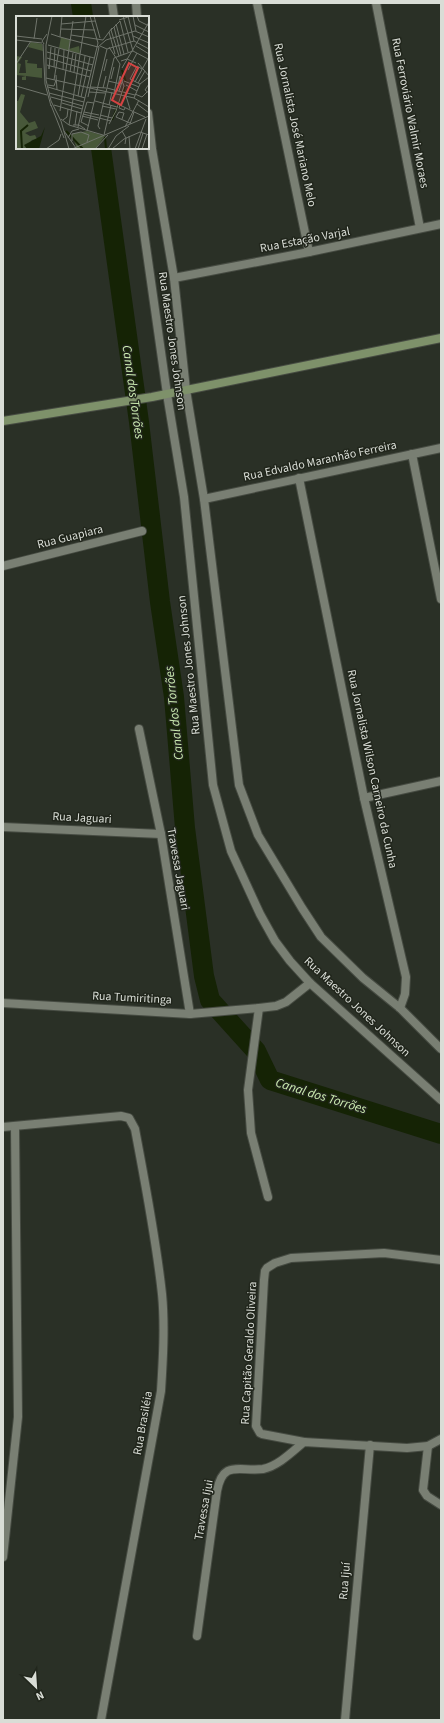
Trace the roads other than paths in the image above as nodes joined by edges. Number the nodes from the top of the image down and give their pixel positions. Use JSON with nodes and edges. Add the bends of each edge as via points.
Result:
{"nodes":[{"id":1,"x":112,"y":3,"type":"edge"},
{"id":2,"x":136,"y":3,"type":"edge"},
{"id":3,"x":257,"y":3,"type":"edge"},
{"id":4,"x":376,"y":3,"type":"edge"},
{"id":5,"x":114,"y":16,"type":"edge"},
{"id":6,"x":137,"y":16,"type":"edge"},
{"id":7,"x":149,"y":122,"type":"edge"},
{"id":8,"x":132,"y":149,"type":"edge"},
{"id":9,"x":441,"y":224,"type":"edge"},
{"id":10,"x":420,"y":228,"type":"junction"},
{"id":11,"x":309,"y":252,"type":"junction"},
{"id":12,"x":174,"y":278,"type":"junction"},
{"id":13,"x":441,"y":338,"type":"edge"},
{"id":14,"x":186,"y":390,"type":"junction"},
{"id":15,"x":167,"y":394,"type":"junction"},
{"id":16,"x":3,"y":421,"type":"edge"},
{"id":17,"x":441,"y":448,"type":"edge"},
{"id":18,"x":412,"y":454,"type":"junction"},
{"id":19,"x":299,"y":478,"type":"junction"},
{"id":20,"x":204,"y":499,"type":"junction"},
{"id":21,"x":142,"y":531,"type":"dead end"},
{"id":22,"x":3,"y":566,"type":"edge"},
{"id":23,"x":441,"y":599,"type":"edge"},
{"id":24,"x":138,"y":729,"type":"dead end"},
{"id":25,"x":441,"y":782,"type":"edge"},
{"id":26,"x":364,"y":798,"type":"junction"},
{"id":27,"x":3,"y":827,"type":"edge"},
{"id":28,"x":161,"y":834,"type":"junction"},
{"id":29,"x":310,"y":983,"type":"junction"},
{"id":30,"x":3,"y":1003,"type":"edge"},
{"id":31,"x":259,"y":1008,"type":"junction"},
{"id":32,"x":400,"y":1008,"type":"junction"},
{"id":33,"x":190,"y":1014,"type":"junction"},
{"id":34,"x":441,"y":1050,"type":"edge"},
{"id":35,"x":441,"y":1100,"type":"edge"},
{"id":36,"x":3,"y":1127,"type":"edge"},
{"id":37,"x":15,"y":1127,"type":"junction"},
{"id":38,"x":268,"y":1197,"type":"dead end"},
{"id":39,"x":441,"y":1260,"type":"edge"},
{"id":40,"x":441,"y":1439,"type":"edge"},
{"id":41,"x":304,"y":1442,"type":"junction"},
{"id":42,"x":370,"y":1445,"type":"junction"},
{"id":43,"x":428,"y":1446,"type":"junction"},
{"id":44,"x":441,"y":1505,"type":"edge"},
{"id":45,"x":3,"y":1557,"type":"edge"},
{"id":46,"x":197,"y":1636,"type":"dead end"},
{"id":47,"x":101,"y":1720,"type":"edge"},
{"id":48,"x":345,"y":1720,"type":"edge"}],
"edges":[{"from":1,"to":5,"type":"street"},
{"from":2,"to":6,"type":"street"},
{"from":3,"to":11,"type":"street","name":"Rua Jornalista José Mariano Melo"},
{"from":4,"to":10,"type":"street","name":"Rua Ferroviário Walmir Moraes"},
{"from":7,"to":12,"type":"street","name":"Rua Maestro Jones Johnson"},
{"from":8,"to":15,"type":"street","name":"Rua Maestro Jones Johnson"},
{"from":9,"to":10,"type":"street","name":"Rua Estação Varjal"},
{"from":10,"to":11,"type":"street","name":"Rua Estação Varjal"},
{"from":11,"to":12,"type":"street","name":"Rua Estação Varjal"},
{"from":12,"to":14,"type":"street","name":"Rua Maestro Jones Johnson"},
{"from":13,"to":14,"type":"street"},
{"from":14,"to":15,"type":"street"},
{"from":14,"to":20,"type":"street","name":"Rua Maestro Jones Johnson"},
{"from":15,"to":16,"type":"street"},
{"from":15,"to":29,"type":"street","name":"Rua Maestro Jones Johnson","via":[[184,497],[213,785],[221,820],[231,851],[260,914],[290,962]]},
{"from":17,"to":18,"type":"street","name":"Rua Edvaldo Maranhão Ferreira"},
{"from":18,"to":19,"type":"street","name":"Rua Edvaldo Maranhão Ferreira"},
{"from":18,"to":23,"type":"street"},
{"from":19,"to":20,"type":"street","name":"Rua Edvaldo Maranhão Ferreira"},
{"from":19,"to":26,"type":"street","name":"Rua Jornalista Wilson Carneiro da Cunha"},
{"from":20,"to":32,"type":"street","name":"Rua Maestro Jones Johnson","via":[[235,765],[244,802],[272,860],[321,937],[363,978]]},
{"from":21,"to":22,"type":"street","name":"Rua Guapiara"},
{"from":24,"to":28,"type":"street","name":"Travessa Jaguari"},
{"from":25,"to":26,"type":"street"},
{"from":26,"to":32,"type":"street","name":"Rua Jornalista Wilson Carneiro da Cunha","via":[[406,977],[405,994]]},
{"from":27,"to":28,"type":"street","name":"Rua Jaguari"},
{"from":28,"to":33,"type":"street","name":"Travessa Jaguari"},
{"from":29,"to":31,"type":"street","name":"Rua Tumiritinga","via":[[286,1002]]},
{"from":29,"to":35,"type":"street","name":"Rua Maestro Jones Johnson"},
{"from":30,"to":33,"type":"street","name":"Rua Tumiritinga"},
{"from":31,"to":33,"type":"street","name":"Rua Tumiritinga"},
{"from":31,"to":38,"type":"street","via":[[248,1090],[251,1133]]},
{"from":32,"to":34,"type":"street"},
{"from":36,"to":37,"type":"street"},
{"from":37,"to":45,"type":"street","via":[[18,1417]]},
{"from":37,"to":47,"type":"street","name":"Rua Brasiléia","via":[[121,1116],[129,1118],[135,1129],[162,1295],[161,1391]]},
{"from":39,"to":41,"type":"street","name":"Rua Capitão Geraldo Oliveira","via":[[386,1253],[295,1257],[267,1268],[256,1426],[262,1434]]},
{"from":40,"to":43,"type":"street"},
{"from":41,"to":42,"type":"street"},
{"from":41,"to":46,"type":"street","name":"Travessa Ijui","via":[[274,1465],[262,1469],[236,1468],[222,1475],[217,1491]]},
{"from":42,"to":43,"type":"street","via":[[408,1448]]},
{"from":42,"to":48,"type":"street","name":"Rua Ijuí"},
{"from":43,"to":44,"type":"street","via":[[423,1490],[427,1496]]}]}
